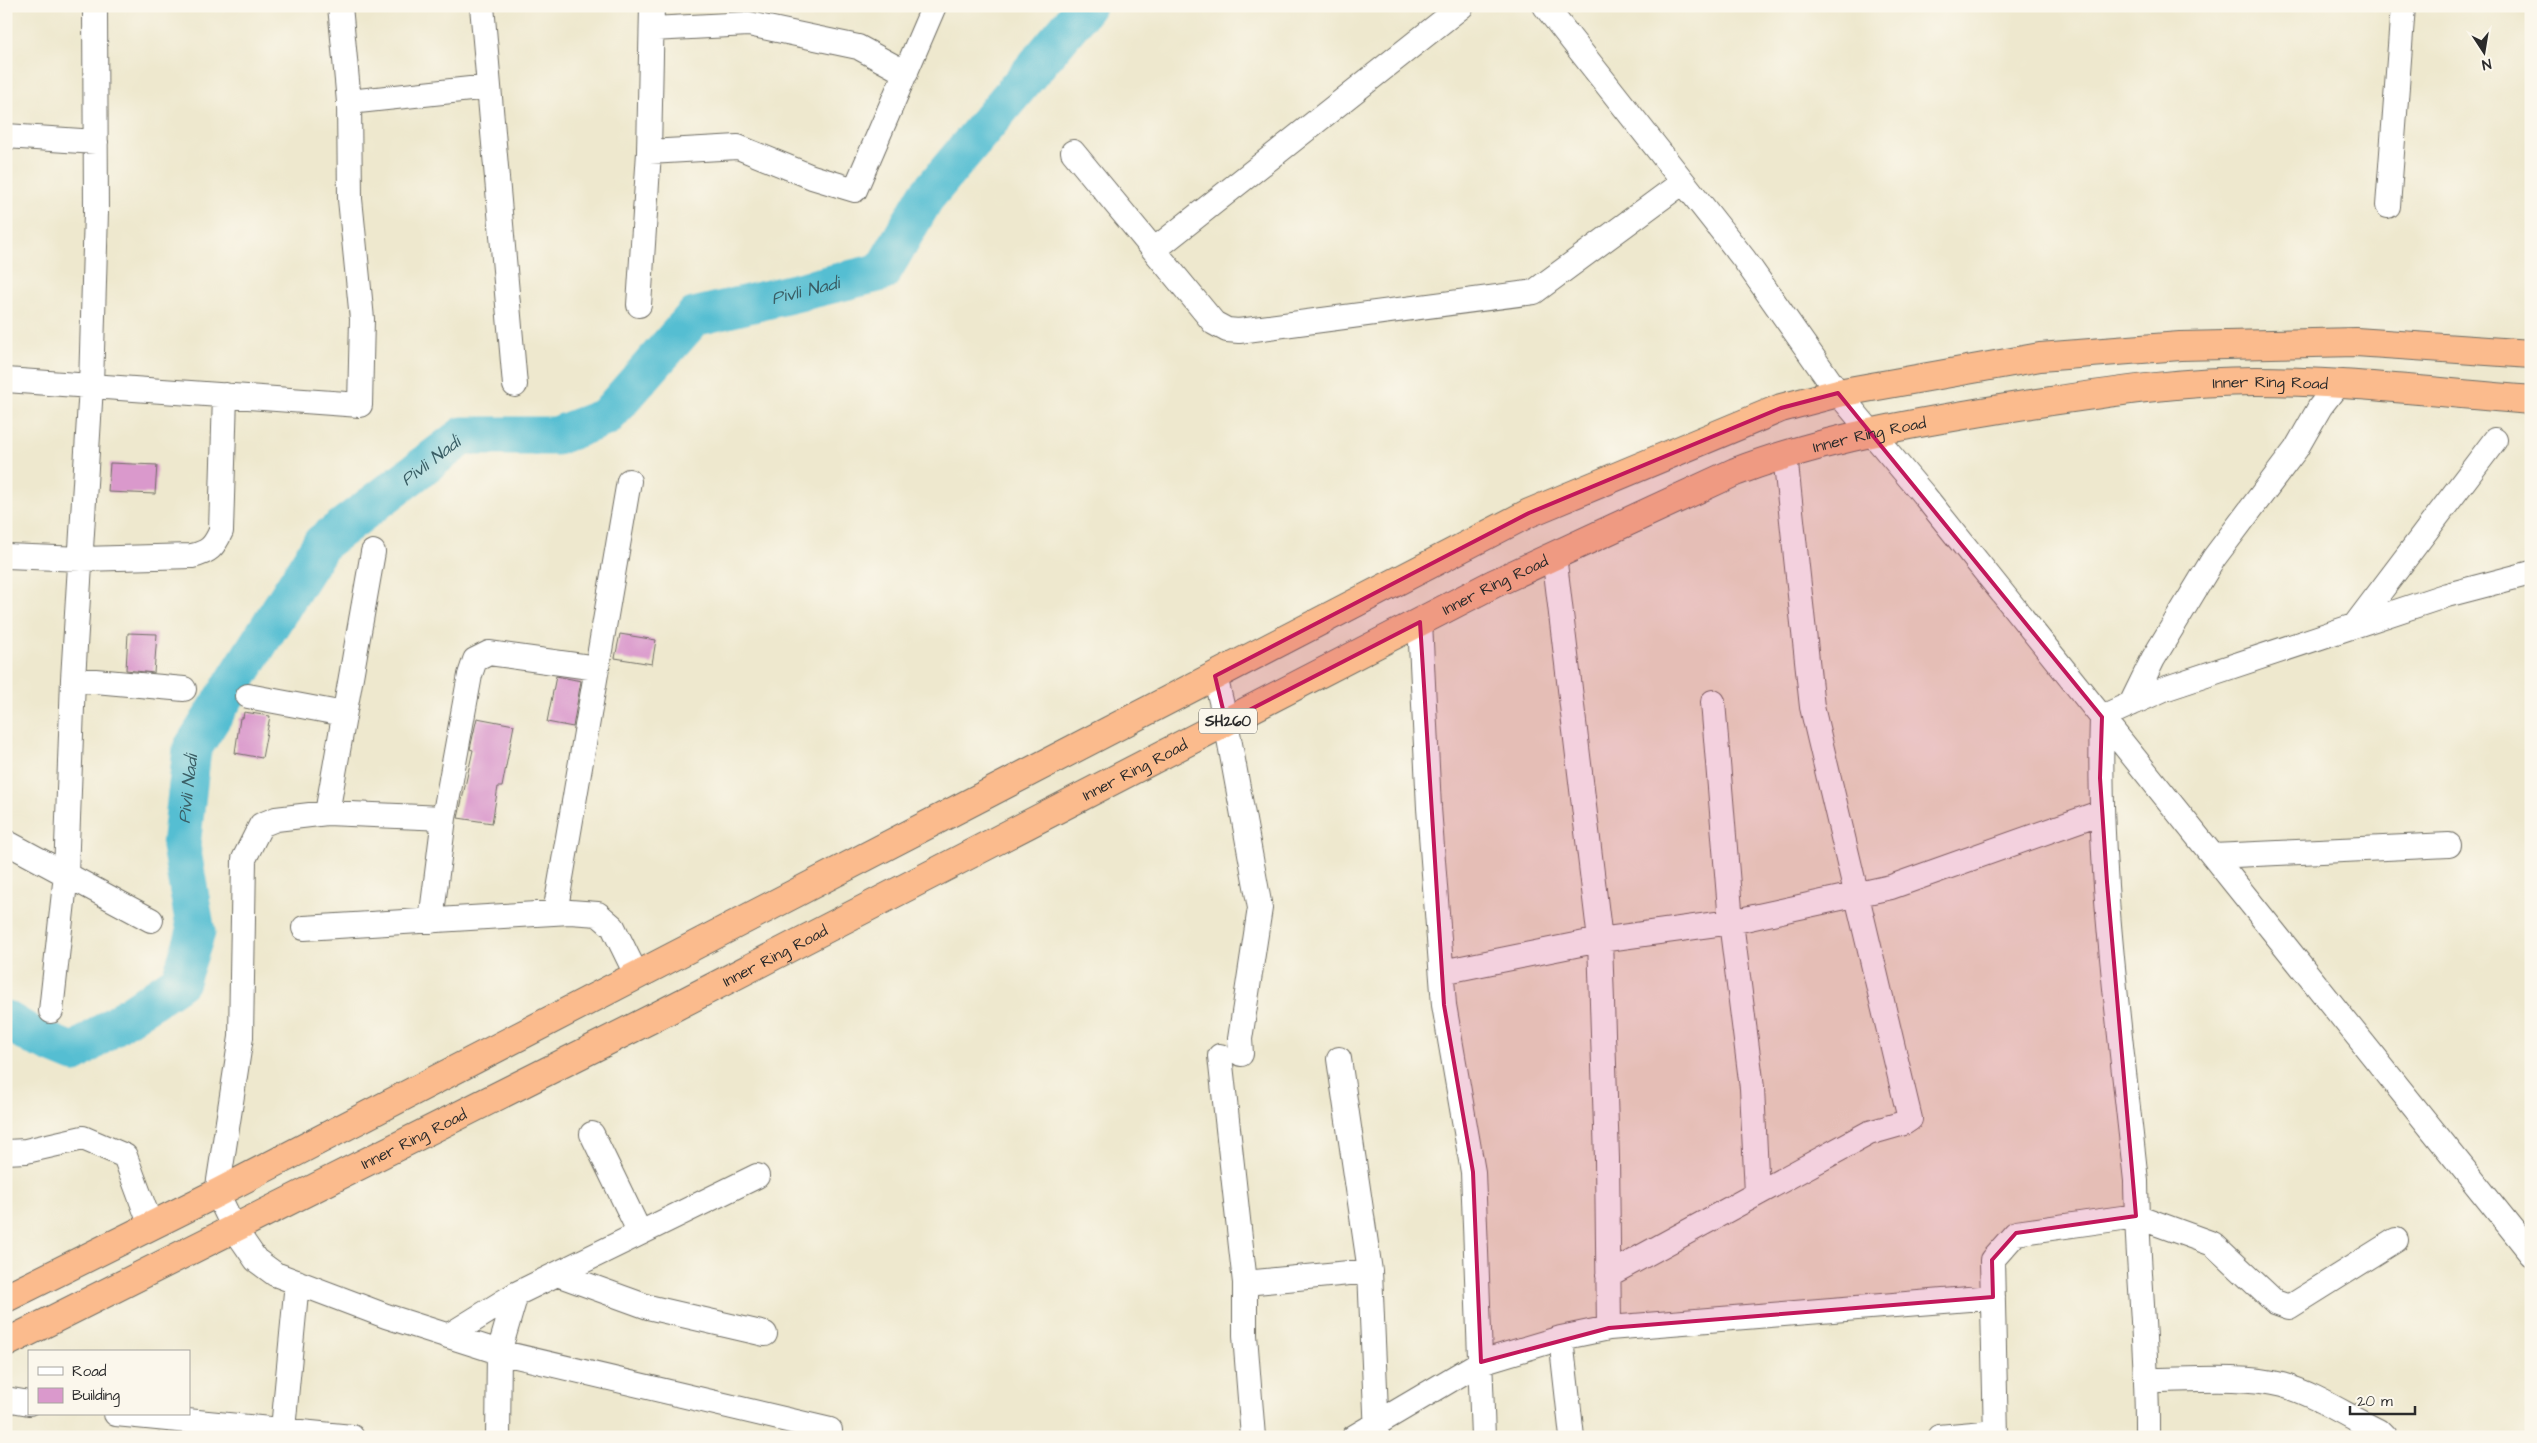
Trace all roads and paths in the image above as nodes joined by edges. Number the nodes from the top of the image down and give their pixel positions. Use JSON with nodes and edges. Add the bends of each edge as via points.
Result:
{"nodes":[{"id":1,"x":95,"y":6,"type":"edge"},
{"id":2,"x":340,"y":6,"type":"edge"},
{"id":3,"x":482,"y":6,"type":"edge"},
{"id":4,"x":934,"y":6,"type":"edge"},
{"id":5,"x":1462,"y":6,"type":"edge"},
{"id":6,"x":1544,"y":6,"type":"edge"},
{"id":7,"x":2403,"y":6,"type":"edge"},
{"id":8,"x":652,"y":18,"type":"edge"},
{"id":9,"x":906,"y":73,"type":"junction"},
{"id":10,"x":490,"y":87,"type":"junction"},
{"id":11,"x":349,"y":102,"type":"junction"},
{"id":12,"x":6,"y":136,"type":"edge"},
{"id":13,"x":96,"y":142,"type":"junction"},
{"id":14,"x":649,"y":152,"type":"junction"},
{"id":15,"x":1073,"y":152,"type":"dead end"},
{"id":16,"x":1683,"y":182,"type":"junction"},
{"id":17,"x":2388,"y":206,"type":"dead end"},
{"id":18,"x":1154,"y":250,"type":"junction"},
{"id":19,"x":639,"y":305,"type":"dead end"},
{"id":20,"x":2531,"y":354,"type":"edge"},
{"id":21,"x":6,"y":380,"type":"edge"},
{"id":22,"x":516,"y":385,"type":"dead end"},
{"id":23,"x":2337,"y":385,"type":"junction"},
{"id":24,"x":91,"y":386,"type":"junction"},
{"id":25,"x":1838,"y":393,"type":"junction"},
{"id":26,"x":226,"y":395,"type":"junction"},
{"id":27,"x":2531,"y":400,"type":"edge"},
{"id":28,"x":1871,"y":433,"type":"junction"},
{"id":29,"x":2495,"y":440,"type":"dead end"},
{"id":30,"x":1785,"y":455,"type":"junction"},
{"id":31,"x":629,"y":481,"type":"dead end"},
{"id":32,"x":373,"y":552,"type":"dead end"},
{"id":33,"x":1554,"y":555,"type":"junction"},
{"id":34,"x":6,"y":556,"type":"edge"},
{"id":35,"x":82,"y":559,"type":"junction"},
{"id":36,"x":2531,"y":573,"type":"edge"},
{"id":37,"x":1420,"y":622,"type":"junction"},
{"id":38,"x":2355,"y":625,"type":"junction"},
{"id":39,"x":597,"y":668,"type":"junction"},
{"id":40,"x":1214,"y":676,"type":"junction"},
{"id":41,"x":73,"y":679,"type":"junction"},
{"id":42,"x":184,"y":689,"type":"dead end"},
{"id":43,"x":248,"y":696,"type":"dead end"},
{"id":44,"x":1713,"y":702,"type":"dead end"},
{"id":45,"x":2131,"y":704,"type":"junction"},
{"id":46,"x":344,"y":714,"type":"junction"},
{"id":47,"x":2102,"y":717,"type":"junction"},
{"id":48,"x":1226,"y":722,"type":"junction"},
{"id":49,"x":2102,"y":812,"type":"junction"},
{"id":50,"x":327,"y":813,"type":"junction"},
{"id":51,"x":444,"y":818,"type":"junction"},
{"id":52,"x":6,"y":842,"type":"edge"},
{"id":53,"x":2449,"y":845,"type":"dead end"},
{"id":54,"x":2213,"y":856,"type":"junction"},
{"id":55,"x":66,"y":874,"type":"junction"},
{"id":56,"x":1854,"y":894,"type":"junction"},
{"id":57,"x":555,"y":913,"type":"junction"},
{"id":58,"x":151,"y":920,"type":"dead end"},
{"id":59,"x":431,"y":920,"type":"junction"},
{"id":60,"x":1731,"y":922,"type":"junction"},
{"id":61,"x":304,"y":928,"type":"dead end"},
{"id":62,"x":1600,"y":940,"type":"junction"},
{"id":63,"x":1442,"y":972,"type":"junction"},
{"id":64,"x":637,"y":976,"type":"junction"},
{"id":65,"x":51,"y":1011,"type":"dead end"},
{"id":66,"x":1338,"y":1059,"type":"dead end"},
{"id":67,"x":592,"y":1134,"type":"dead end"},
{"id":68,"x":6,"y":1152,"type":"edge"},
{"id":69,"x":757,"y":1176,"type":"dead end"},
{"id":70,"x":217,"y":1193,"type":"junction"},
{"id":71,"x":1757,"y":1194,"type":"junction"},
{"id":72,"x":2136,"y":1216,"type":"junction"},
{"id":73,"x":152,"y":1226,"type":"junction"},
{"id":74,"x":234,"y":1228,"type":"junction"},
{"id":75,"x":640,"y":1233,"type":"junction"},
{"id":76,"x":2396,"y":1240,"type":"dead end"},
{"id":77,"x":2531,"y":1252,"type":"edge"},
{"id":78,"x":1370,"y":1271,"type":"junction"},
{"id":79,"x":557,"y":1274,"type":"junction"},
{"id":80,"x":1608,"y":1275,"type":"junction"},
{"id":81,"x":297,"y":1282,"type":"junction"},
{"id":82,"x":1245,"y":1283,"type":"junction"},
{"id":83,"x":516,"y":1294,"type":"junction"},
{"id":84,"x":1993,"y":1297,"type":"junction"},
{"id":85,"x":6,"y":1298,"type":"edge"},
{"id":86,"x":1609,"y":1328,"type":"junction"},
{"id":87,"x":765,"y":1334,"type":"dead end"},
{"id":88,"x":448,"y":1336,"type":"junction"},
{"id":89,"x":1561,"y":1338,"type":"junction"},
{"id":90,"x":6,"y":1343,"type":"edge"},
{"id":91,"x":499,"y":1352,"type":"junction"},
{"id":92,"x":1481,"y":1362,"type":"junction"},
{"id":93,"x":2148,"y":1380,"type":"junction"},
{"id":94,"x":6,"y":1399,"type":"edge"},
{"id":95,"x":28,"y":1403,"type":"edge"},
{"id":96,"x":138,"y":1416,"type":"edge"},
{"id":97,"x":283,"y":1429,"type":"junction"},
{"id":98,"x":1378,"y":1430,"type":"edge"},
{"id":99,"x":1996,"y":1434,"type":"edge"},
{"id":100,"x":352,"y":1437,"type":"edge"},
{"id":101,"x":498,"y":1437,"type":"edge"},
{"id":102,"x":830,"y":1437,"type":"edge"},
{"id":103,"x":1253,"y":1437,"type":"edge"},
{"id":104,"x":1354,"y":1437,"type":"edge"},
{"id":105,"x":1482,"y":1437,"type":"edge"},
{"id":106,"x":1572,"y":1437,"type":"edge"},
{"id":107,"x":1939,"y":1437,"type":"edge"},
{"id":108,"x":2147,"y":1437,"type":"edge"},
{"id":109,"x":2384,"y":1437,"type":"edge"}],
"edges":[{"from":1,"to":13,"type":"street"},
{"from":2,"to":11,"type":"street"},
{"from":3,"to":10,"type":"street"},
{"from":4,"to":9,"type":"street"},
{"from":5,"to":18,"type":"street"},
{"from":6,"to":16,"type":"street"},
{"from":7,"to":17,"type":"street"},
{"from":8,"to":9,"type":"street","via":[[749,24],[858,48]]},
{"from":8,"to":14,"type":"street"},
{"from":9,"to":14,"type":"street","via":[[855,190],[812,177],[738,147]]},
{"from":10,"to":11,"type":"street"},
{"from":10,"to":22,"type":"street"},
{"from":11,"to":26,"type":"street","via":[[350,199],[362,319],[360,405]]},
{"from":12,"to":13,"type":"street"},
{"from":13,"to":24,"type":"street"},
{"from":14,"to":19,"type":"street"},
{"from":15,"to":18,"type":"street"},
{"from":16,"to":18,"type":"street","via":[[1534,292],[1239,331],[1227,330],[1214,323]]},
{"from":16,"to":25,"type":"street","via":[[1744,259]]},
{"from":20,"to":25,"type":"highway","number":"SH260","via":[[2356,342],[2180,346],[2040,357]]},
{"from":21,"to":24,"type":"street"},
{"from":23,"to":27,"type":"highway","name":"Inner Ring Road","number":"SH260"},
{"from":23,"to":28,"type":"highway","name":"Inner Ring Road","number":"SH260","via":[[2255,381],[2157,385],[1913,422]]},
{"from":23,"to":45,"type":"street","via":[[2320,407],[2296,450],[2214,558],[2153,660]]},
{"from":24,"to":26,"type":"street"},
{"from":24,"to":35,"type":"street"},
{"from":25,"to":28,"type":"street"},
{"from":25,"to":40,"type":"highway","number":"SH260","via":[[1781,408],[1529,513]]},
{"from":26,"to":35,"type":"street","via":[[221,531],[208,552],[192,556]]},
{"from":28,"to":30,"type":"highway","name":"Inner Ring Road","number":"SH260"},
{"from":28,"to":47,"type":"street"},
{"from":29,"to":38,"type":"street"},
{"from":30,"to":33,"type":"highway","name":"Inner Ring Road","number":"SH260","via":[[1735,472]]},
{"from":30,"to":56,"type":"street","via":[[1812,707]]},
{"from":31,"to":39,"type":"street"},
{"from":32,"to":46,"type":"street"},
{"from":33,"to":37,"type":"highway","name":"Inner Ring Road","number":"SH260"},
{"from":33,"to":62,"type":"street"},
{"from":34,"to":35,"type":"street"},
{"from":35,"to":41,"type":"street"},
{"from":36,"to":38,"type":"street","via":[[2447,595]]},
{"from":37,"to":48,"type":"highway","name":"Inner Ring Road","number":"SH260"},
{"from":37,"to":63,"type":"street","via":[[1429,808]]},
{"from":38,"to":45,"type":"street","via":[[2164,688]]},
{"from":39,"to":51,"type":"street","via":[[489,653],[476,660],[470,675]]},
{"from":39,"to":57,"type":"street"},
{"from":40,"to":48,"type":"street"},
{"from":40,"to":64,"type":"highway","number":"SH260"},
{"from":41,"to":42,"type":"street"},
{"from":41,"to":55,"type":"street"},
{"from":43,"to":46,"type":"street"},
{"from":44,"to":60,"type":"street"},
{"from":45,"to":47,"type":"street"},
{"from":46,"to":50,"type":"street"},
{"from":47,"to":49,"type":"street"},
{"from":47,"to":54,"type":"street"},
{"from":48,"to":74,"type":"highway","name":"Inner Ring Road","number":"SH260","via":[[668,1011]]},
{"from":48,"to":82,"type":"street","via":[[1260,908],[1240,1040],[1231,1055]]},
{"from":49,"to":56,"type":"street","via":[[1890,887]]},
{"from":49,"to":72,"type":"street","via":[[2136,1181]]},
{"from":50,"to":51,"type":"street"},
{"from":50,"to":70,"type":"street","via":[[276,819],[261,826],[244,859],[241,1037]]},
{"from":51,"to":59,"type":"street"},
{"from":52,"to":55,"type":"street"},
{"from":53,"to":54,"type":"street"},
{"from":54,"to":77,"type":"street"},
{"from":55,"to":58,"type":"street"},
{"from":55,"to":65,"type":"street"},
{"from":56,"to":60,"type":"street"},
{"from":56,"to":71,"type":"street","via":[[1910,1119],[1868,1133]]},
{"from":57,"to":59,"type":"street"},
{"from":57,"to":64,"type":"street","via":[[598,914],[613,927]]},
{"from":59,"to":61,"type":"street"},
{"from":60,"to":62,"type":"street"},
{"from":60,"to":71,"type":"street","via":[[1752,1088]]},
{"from":62,"to":63,"type":"street"},
{"from":62,"to":80,"type":"street"},
{"from":63,"to":92,"type":"street","via":[[1444,1005],[1473,1172]]},
{"from":64,"to":70,"type":"highway","number":"SH260"},
{"from":66,"to":78,"type":"street"},
{"from":67,"to":75,"type":"street"},
{"from":68,"to":73,"type":"street","via":[[26,1151],[83,1138],[125,1156]]},
{"from":69,"to":75,"type":"street"},
{"from":70,"to":73,"type":"highway","number":"SH260"},
{"from":70,"to":74,"type":"street"},
{"from":71,"to":80,"type":"street"},
{"from":72,"to":76,"type":"street","via":[[2213,1244],[2275,1302],[2289,1306]]},
{"from":72,"to":84,"type":"street","via":[[2016,1233],[1992,1260]]},
{"from":72,"to":93,"type":"street"},
{"from":73,"to":85,"type":"highway","number":"SH260"},
{"from":74,"to":81,"type":"street","via":[[256,1260],[275,1274]]},
{"from":74,"to":90,"type":"highway","name":"Inner Ring Road","number":"SH260"},
{"from":75,"to":79,"type":"street"},
{"from":78,"to":82,"type":"street"},
{"from":78,"to":98,"type":"street"},
{"from":79,"to":83,"type":"street"},
{"from":79,"to":87,"type":"street","via":[[648,1307]]},
{"from":80,"to":86,"type":"street"},
{"from":81,"to":88,"type":"street"},
{"from":81,"to":97,"type":"street"},
{"from":82,"to":103,"type":"street","via":[[1245,1335]]},
{"from":83,"to":88,"type":"street"},
{"from":83,"to":91,"type":"street"},
{"from":84,"to":86,"type":"street"},
{"from":84,"to":99,"type":"street"},
{"from":86,"to":89,"type":"street"},
{"from":88,"to":91,"type":"street"},
{"from":89,"to":92,"type":"street"},
{"from":89,"to":106,"type":"street"},
{"from":91,"to":101,"type":"street"},
{"from":91,"to":102,"type":"street","via":[[830,1430]]},
{"from":92,"to":98,"type":"street"},
{"from":92,"to":105,"type":"street"},
{"from":93,"to":108,"type":"street"},
{"from":93,"to":109,"type":"street","via":[[2256,1380],[2280,1385],[2314,1398]]},
{"from":94,"to":95,"type":"street"},
{"from":96,"to":97,"type":"street"},
{"from":97,"to":100,"type":"street"},
{"from":98,"to":104,"type":"street"},
{"from":99,"to":107,"type":"street"}]}
